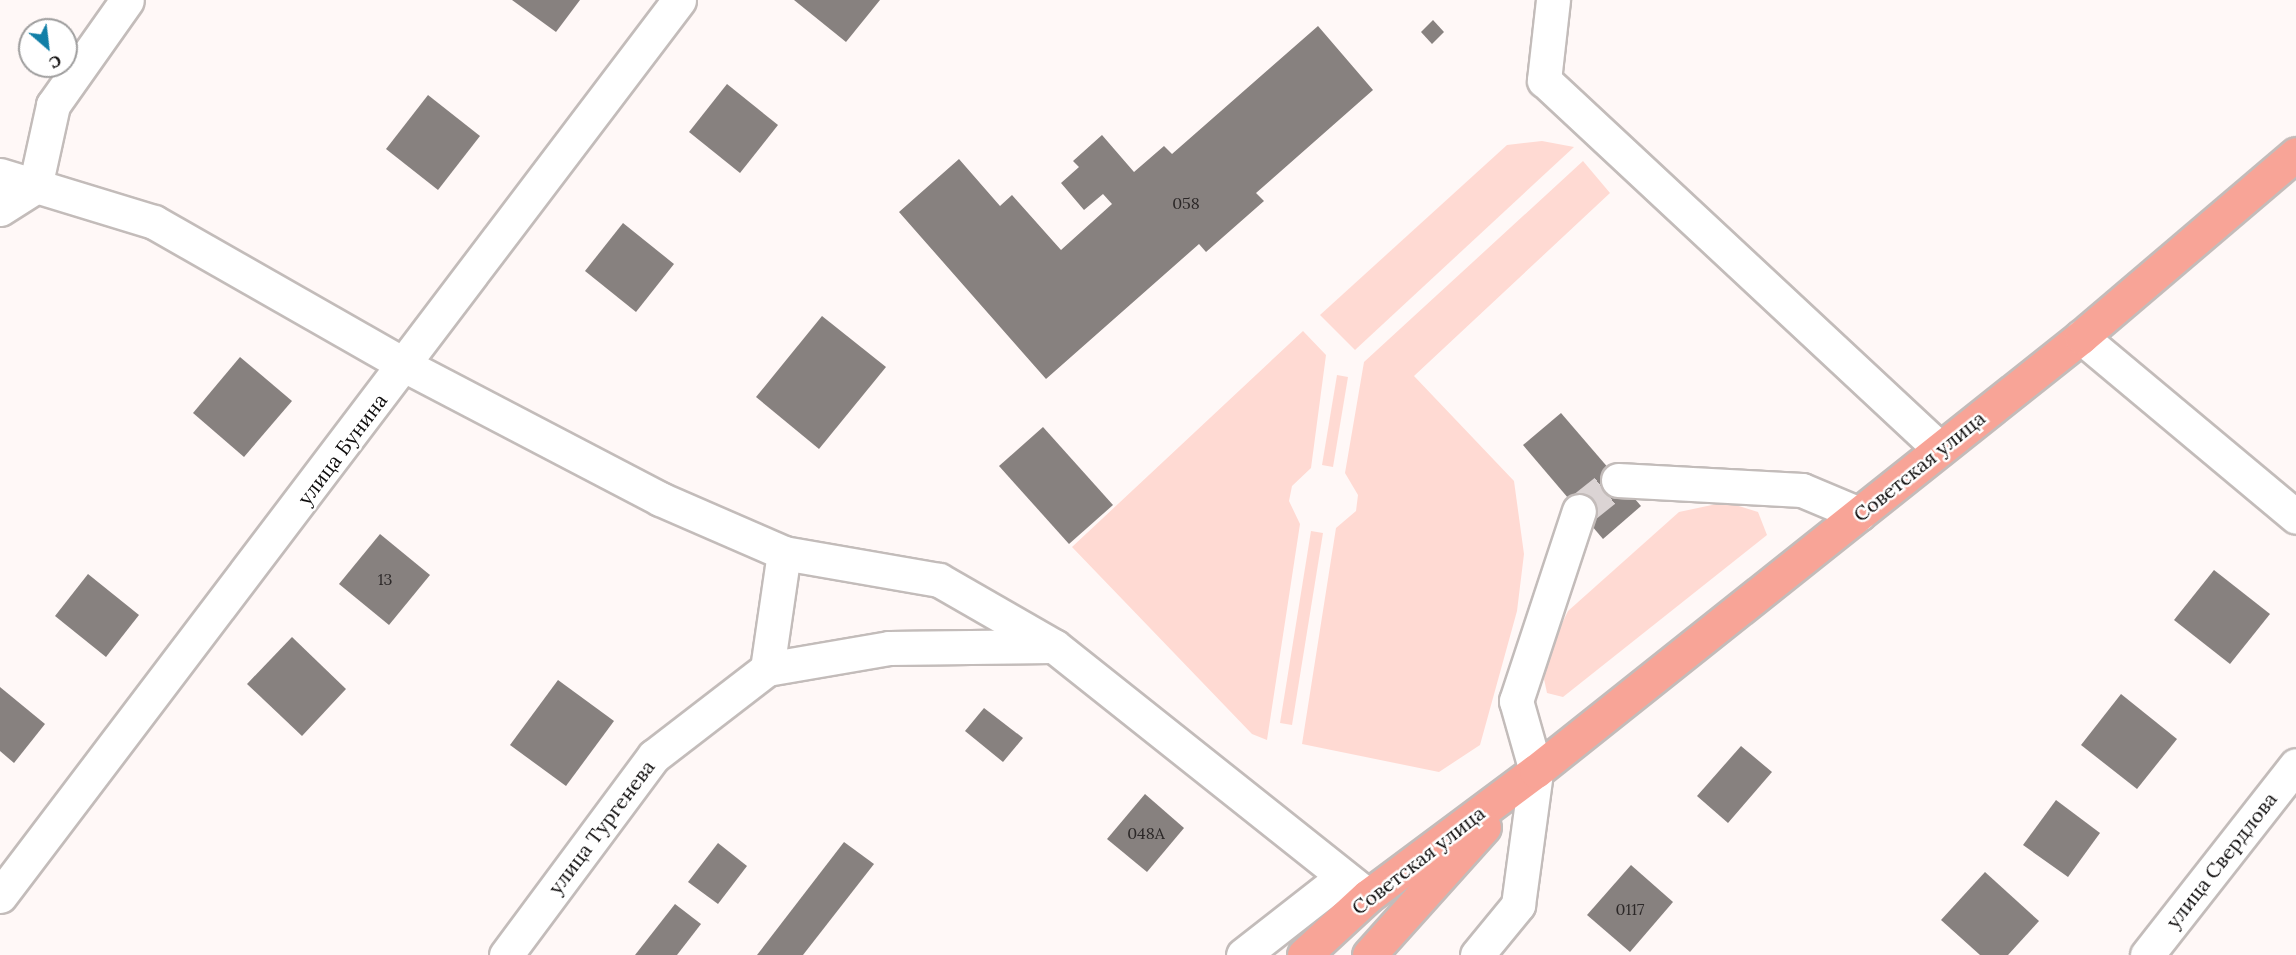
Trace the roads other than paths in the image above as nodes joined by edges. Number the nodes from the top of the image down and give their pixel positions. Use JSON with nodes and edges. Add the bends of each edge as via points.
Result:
{"nodes":[{"id":1,"x":127,"y":0,"type":"edge"},
{"id":2,"x":679,"y":0,"type":"edge"},
{"id":3,"x":1552,"y":0,"type":"edge"},
{"id":4,"x":2296,"y":154,"type":"edge"},
{"id":5,"x":0,"y":175,"type":"edge"},
{"id":6,"x":34,"y":187,"type":"junction"},
{"id":7,"x":0,"y":209,"type":"edge"},
{"id":8,"x":2081,"y":337,"type":"junction"},
{"id":9,"x":406,"y":366,"type":"junction"},
{"id":10,"x":1940,"y":449,"type":"junction"},
{"id":11,"x":1618,"y":480,"type":"tunnel mouth"},
{"id":12,"x":1579,"y":511,"type":"tunnel mouth"},
{"id":13,"x":1859,"y":514,"type":"junction"},
{"id":14,"x":2296,"y":517,"type":"edge"},
{"id":15,"x":784,"y":553,"type":"junction"},
{"id":16,"x":1054,"y":646,"type":"junction"},
{"id":17,"x":767,"y":669,"type":"junction"},
{"id":18,"x":2296,"y":765,"type":"edge"},
{"id":19,"x":1536,"y":771,"type":"junction"},
{"id":20,"x":1355,"y":886,"type":"junction"},
{"id":21,"x":0,"y":896,"type":"edge"},
{"id":22,"x":506,"y":955,"type":"edge"},
{"id":23,"x":1243,"y":955,"type":"edge"},
{"id":24,"x":1304,"y":955,"type":"edge"},
{"id":25,"x":1369,"y":955,"type":"edge"},
{"id":26,"x":1477,"y":955,"type":"edge"},
{"id":27,"x":2147,"y":955,"type":"edge"}],
"edges":[{"from":1,"to":6,"type":"street","via":[[53,105]]},
{"from":2,"to":9,"type":"street","name":"улица Бунина"},
{"from":3,"to":10,"type":"street","via":[[1544,80]]},
{"from":4,"to":8,"type":"main road","name":"Советская улица"},
{"from":5,"to":6,"type":"street"},
{"from":6,"to":7,"type":"street"},
{"from":6,"to":9,"type":"street","via":[[154,222]]},
{"from":8,"to":10,"type":"main road","name":"Советская улица"},
{"from":8,"to":14,"type":"street"},
{"from":9,"to":15,"type":"street","via":[[660,499]]},
{"from":9,"to":21,"type":"street","name":"улица Бунина"},
{"from":10,"to":13,"type":"main road","name":"Советская улица"},
{"from":11,"to":13,"type":"street","via":[[1802,490]]},
{"from":12,"to":19,"type":"street","via":[[1516,700]]},
{"from":13,"to":19,"type":"main road","name":"Советская улица"},
{"from":15,"to":16,"type":"street","via":[[939,580]]},
{"from":15,"to":17,"type":"street"},
{"from":16,"to":17,"type":"street","name":"улица Тургенева","via":[[889,648]]},
{"from":16,"to":20,"type":"street"},
{"from":17,"to":22,"type":"street","name":"улица Тургенева","via":[[654,756]]},
{"from":18,"to":27,"type":"street","name":"улица Свердлова"},
{"from":19,"to":20,"type":"main road","name":"Советская улица"},
{"from":19,"to":25,"type":"main road","name":"Советская улица"},
{"from":19,"to":26,"type":"street","via":[[1518,905]]},
{"from":20,"to":23,"type":"street"},
{"from":20,"to":24,"type":"main road","name":"Советская улица"}]}
